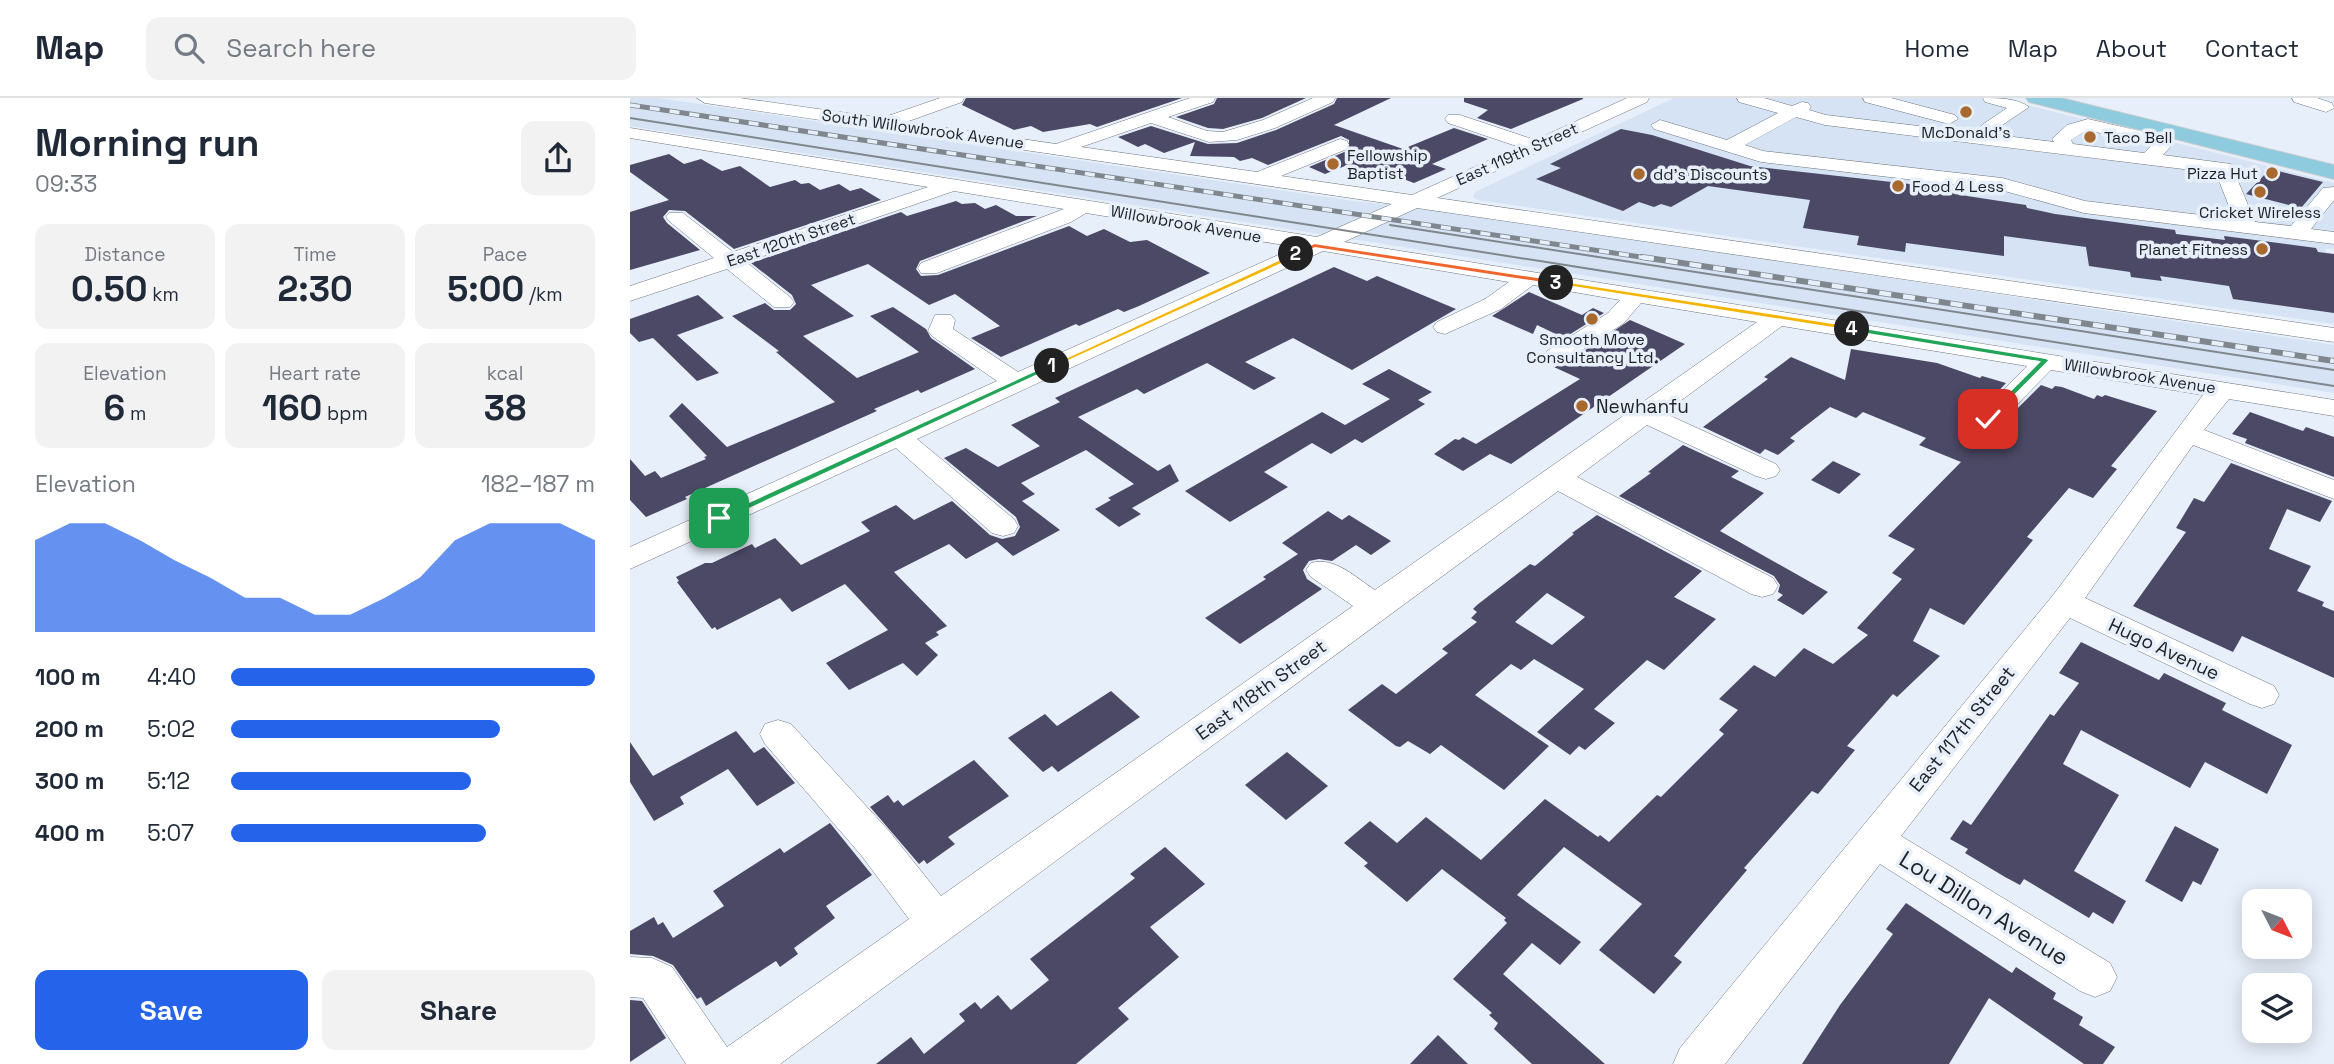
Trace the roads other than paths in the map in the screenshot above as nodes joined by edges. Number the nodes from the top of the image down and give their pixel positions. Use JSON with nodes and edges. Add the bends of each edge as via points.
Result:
{"nodes":[{"id":1,"x":705,"y":98,"type":"edge"},
{"id":2,"x":956,"y":98,"type":"edge"},
{"id":3,"x":1207,"y":98,"type":"edge"},
{"id":4,"x":1327,"y":98,"type":"edge"},
{"id":5,"x":1641,"y":98,"type":"edge"},
{"id":6,"x":1745,"y":98,"type":"edge"},
{"id":7,"x":1818,"y":98,"type":"edge"},
{"id":8,"x":1871,"y":98,"type":"edge"},
{"id":9,"x":1935,"y":98,"type":"edge"},
{"id":10,"x":1992,"y":98,"type":"edge"},
{"id":11,"x":2036,"y":98,"type":"edge"},
{"id":12,"x":2300,"y":98,"type":"edge"},
{"id":13,"x":2077,"y":100,"type":"edge"},
{"id":14,"x":2326,"y":107,"type":"dead end"},
{"id":15,"x":1916,"y":110,"type":"junction"},
{"id":16,"x":1793,"y":111,"type":"junction"},
{"id":17,"x":1152,"y":117,"type":"junction"},
{"id":18,"x":1454,"y":119,"type":"dead end"},
{"id":19,"x":884,"y":124,"type":"junction"},
{"id":20,"x":1660,"y":125,"type":"dead end"},
{"id":21,"x":1895,"y":128,"type":"junction"},
{"id":22,"x":1989,"y":129,"type":"junction"},
{"id":23,"x":630,"y":133,"type":"edge"},
{"id":24,"x":682,"y":141,"type":"junction"},
{"id":25,"x":2016,"y":142,"type":"junction"},
{"id":26,"x":1340,"y":145,"type":"dead end"},
{"id":27,"x":1536,"y":146,"type":"junction"},
{"id":28,"x":1729,"y":146,"type":"junction"},
{"id":29,"x":1059,"y":149,"type":"junction"},
{"id":30,"x":2067,"y":149,"type":"junction"},
{"id":31,"x":643,"y":152,"type":"dead end"},
{"id":32,"x":2148,"y":158,"type":"junction"},
{"id":33,"x":2334,"y":160,"type":"edge"},
{"id":34,"x":2334,"y":173,"type":"edge"},
{"id":35,"x":1259,"y":178,"type":"junction"},
{"id":36,"x":951,"y":185,"type":"junction"},
{"id":37,"x":2334,"y":193,"type":"edge"},
{"id":38,"x":1412,"y":201,"type":"junction"},
{"id":39,"x":1082,"y":206,"type":"junction"},
{"id":40,"x":676,"y":218,"type":"dead end"},
{"id":41,"x":2247,"y":227,"type":"junction"},
{"id":42,"x":2297,"y":233,"type":"junction"},
{"id":43,"x":2334,"y":238,"type":"edge"},
{"id":44,"x":1314,"y":246,"type":"junction"},
{"id":45,"x":732,"y":260,"type":"junction"},
{"id":46,"x":929,"y":268,"type":"dead end"},
{"id":47,"x":1529,"y":278,"type":"junction"},
{"id":48,"x":633,"y":289,"type":"edge"},
{"id":49,"x":1636,"y":295,"type":"junction"},
{"id":50,"x":782,"y":303,"type":"dead end"},
{"id":51,"x":1779,"y":317,"type":"junction"},
{"id":52,"x":943,"y":320,"type":"dead end"},
{"id":53,"x":1445,"y":327,"type":"dead end"},
{"id":54,"x":2334,"y":335,"type":"edge"},
{"id":55,"x":1556,"y":356,"type":"dead end"},
{"id":56,"x":2046,"y":360,"type":"junction"},
{"id":57,"x":1015,"y":382,"type":"junction"},
{"id":58,"x":2223,"y":390,"type":"junction"},
{"id":59,"x":2334,"y":408,"type":"edge"},
{"id":60,"x":1645,"y":414,"type":"junction"},
{"id":61,"x":1988,"y":419,"type":"dead end"},
{"id":62,"x":2188,"y":433,"type":"junction"},
{"id":63,"x":898,"y":436,"type":"junction"},
{"id":64,"x":1766,"y":470,"type":"dead end"},
{"id":65,"x":1556,"y":478,"type":"junction"},
{"id":66,"x":2334,"y":490,"type":"edge"},
{"id":67,"x":1003,"y":526,"type":"dead end"},
{"id":68,"x":630,"y":559,"type":"edge"},
{"id":69,"x":1322,"y":570,"type":"dead end"},
{"id":70,"x":1762,"y":586,"type":"dead end"},
{"id":71,"x":2065,"y":602,"type":"junction"},
{"id":72,"x":1377,"y":607,"type":"junction"},
{"id":73,"x":2262,"y":695,"type":"dead end"},
{"id":74,"x":778,"y":734,"type":"dead end"},
{"id":75,"x":1873,"y":839,"type":"junction"},
{"id":76,"x":939,"y":922,"type":"junction"},
{"id":77,"x":630,"y":977,"type":"edge"},
{"id":78,"x":2095,"y":977,"type":"dead end"},
{"id":79,"x":712,"y":1064,"type":"edge"},
{"id":80,"x":742,"y":1064,"type":"edge"},
{"id":81,"x":1696,"y":1064,"type":"edge"}],
"edges":[{"from":1,"to":19,"type":"street","name":"South Willowbrook Avenue"},
{"from":2,"to":19,"type":"street"},
{"from":3,"to":17,"type":"street"},
{"from":4,"to":17,"type":"street","via":[[1225,137],[1197,134]]},
{"from":5,"to":27,"type":"street","name":"East 119th Street"},
{"from":6,"to":16,"type":"street"},
{"from":7,"to":16,"type":"street"},
{"from":8,"to":15,"type":"street"},
{"from":9,"to":15,"type":"street"},
{"from":10,"to":22,"type":"street","via":[[2020,107]]},
{"from":11,"to":13,"type":"main road"},
{"from":12,"to":14,"type":"street"},
{"from":13,"to":25,"type":"street"},
{"from":13,"to":33,"type":"main road"},
{"from":13,"to":34,"type":"main road"},
{"from":15,"to":21,"type":"street"},
{"from":15,"to":22,"type":"street"},
{"from":16,"to":21,"type":"street","via":[[1825,120]]},
{"from":16,"to":28,"type":"street"},
{"from":17,"to":29,"type":"street"},
{"from":18,"to":27,"type":"street"},
{"from":19,"to":29,"type":"street","name":"South Willowbrook Avenue"},
{"from":20,"to":28,"type":"street"},
{"from":21,"to":25,"type":"street"},
{"from":22,"to":25,"type":"street"},
{"from":23,"to":24,"type":"street"},
{"from":24,"to":31,"type":"street"},
{"from":24,"to":36,"type":"street"},
{"from":25,"to":30,"type":"street"},
{"from":26,"to":35,"type":"street"},
{"from":27,"to":38,"type":"street","name":"East 119th Street"},
{"from":28,"to":41,"type":"street","via":[[1761,156],[2002,184],[2084,207]]},
{"from":29,"to":35,"type":"street"},
{"from":30,"to":32,"type":"street"},
{"from":30,"to":32,"type":"street","via":[[2064,136],[2088,124],[2162,143]]},
{"from":32,"to":41,"type":"street","via":[[2224,168]]},
{"from":35,"to":38,"type":"street"},
{"from":36,"to":39,"type":"street","name":"Willowbrook Avenue"},
{"from":36,"to":45,"type":"street","name":"East 120th Street"},
{"from":37,"to":42,"type":"street","via":[[2330,192]]},
{"from":38,"to":44,"type":"street","name":"East 119th Street"},
{"from":38,"to":54,"type":"street"},
{"from":39,"to":44,"type":"street","name":"Willowbrook Avenue"},
{"from":39,"to":46,"type":"street","via":[[1064,218]]},
{"from":40,"to":45,"type":"street"},
{"from":41,"to":42,"type":"street"},
{"from":42,"to":43,"type":"street"},
{"from":44,"to":47,"type":"street","name":"Willowbrook Avenue"},
{"from":44,"to":57,"type":"street","name":"East 119th Street"},
{"from":45,"to":48,"type":"street","name":"East 120th Street"},
{"from":45,"to":50,"type":"street"},
{"from":47,"to":49,"type":"street","name":"Willowbrook Avenue"},
{"from":47,"to":53,"type":"street","via":[[1493,304]]},
{"from":49,"to":51,"type":"street","name":"Willowbrook Avenue"},
{"from":49,"to":55,"type":"street","via":[[1616,318]]},
{"from":51,"to":56,"type":"street","name":"Willowbrook Avenue"},
{"from":51,"to":60,"type":"street","name":"East 118th Street"},
{"from":52,"to":57,"type":"street","via":[[940,331]]},
{"from":56,"to":58,"type":"street","name":"Willowbrook Avenue"},
{"from":56,"to":61,"type":"street"},
{"from":57,"to":63,"type":"street","name":"East 119th Street"},
{"from":58,"to":59,"type":"street","name":"Willowbrook Avenue"},
{"from":58,"to":62,"type":"street","name":"East 117th Street"},
{"from":60,"to":64,"type":"street"},
{"from":60,"to":65,"type":"street","name":"East 118th Street"},
{"from":62,"to":66,"type":"street"},
{"from":62,"to":71,"type":"street","name":"East 117th Street"},
{"from":63,"to":67,"type":"street"},
{"from":63,"to":68,"type":"street","name":"East 119th Street"},
{"from":65,"to":70,"type":"street"},
{"from":65,"to":72,"type":"street","name":"East 118th Street"},
{"from":69,"to":72,"type":"street"},
{"from":71,"to":73,"type":"street","name":"Hugo Avenue"},
{"from":71,"to":75,"type":"street","name":"East 117th Street"},
{"from":72,"to":76,"type":"street","name":"East 118th Street"},
{"from":74,"to":76,"type":"street"},
{"from":75,"to":78,"type":"street","name":"Lou Dillon Avenue"},
{"from":75,"to":81,"type":"street","name":"East 117th Street"},
{"from":76,"to":80,"type":"street","name":"East 118th Street"},
{"from":77,"to":79,"type":"street","via":[[657,982]]}]}
